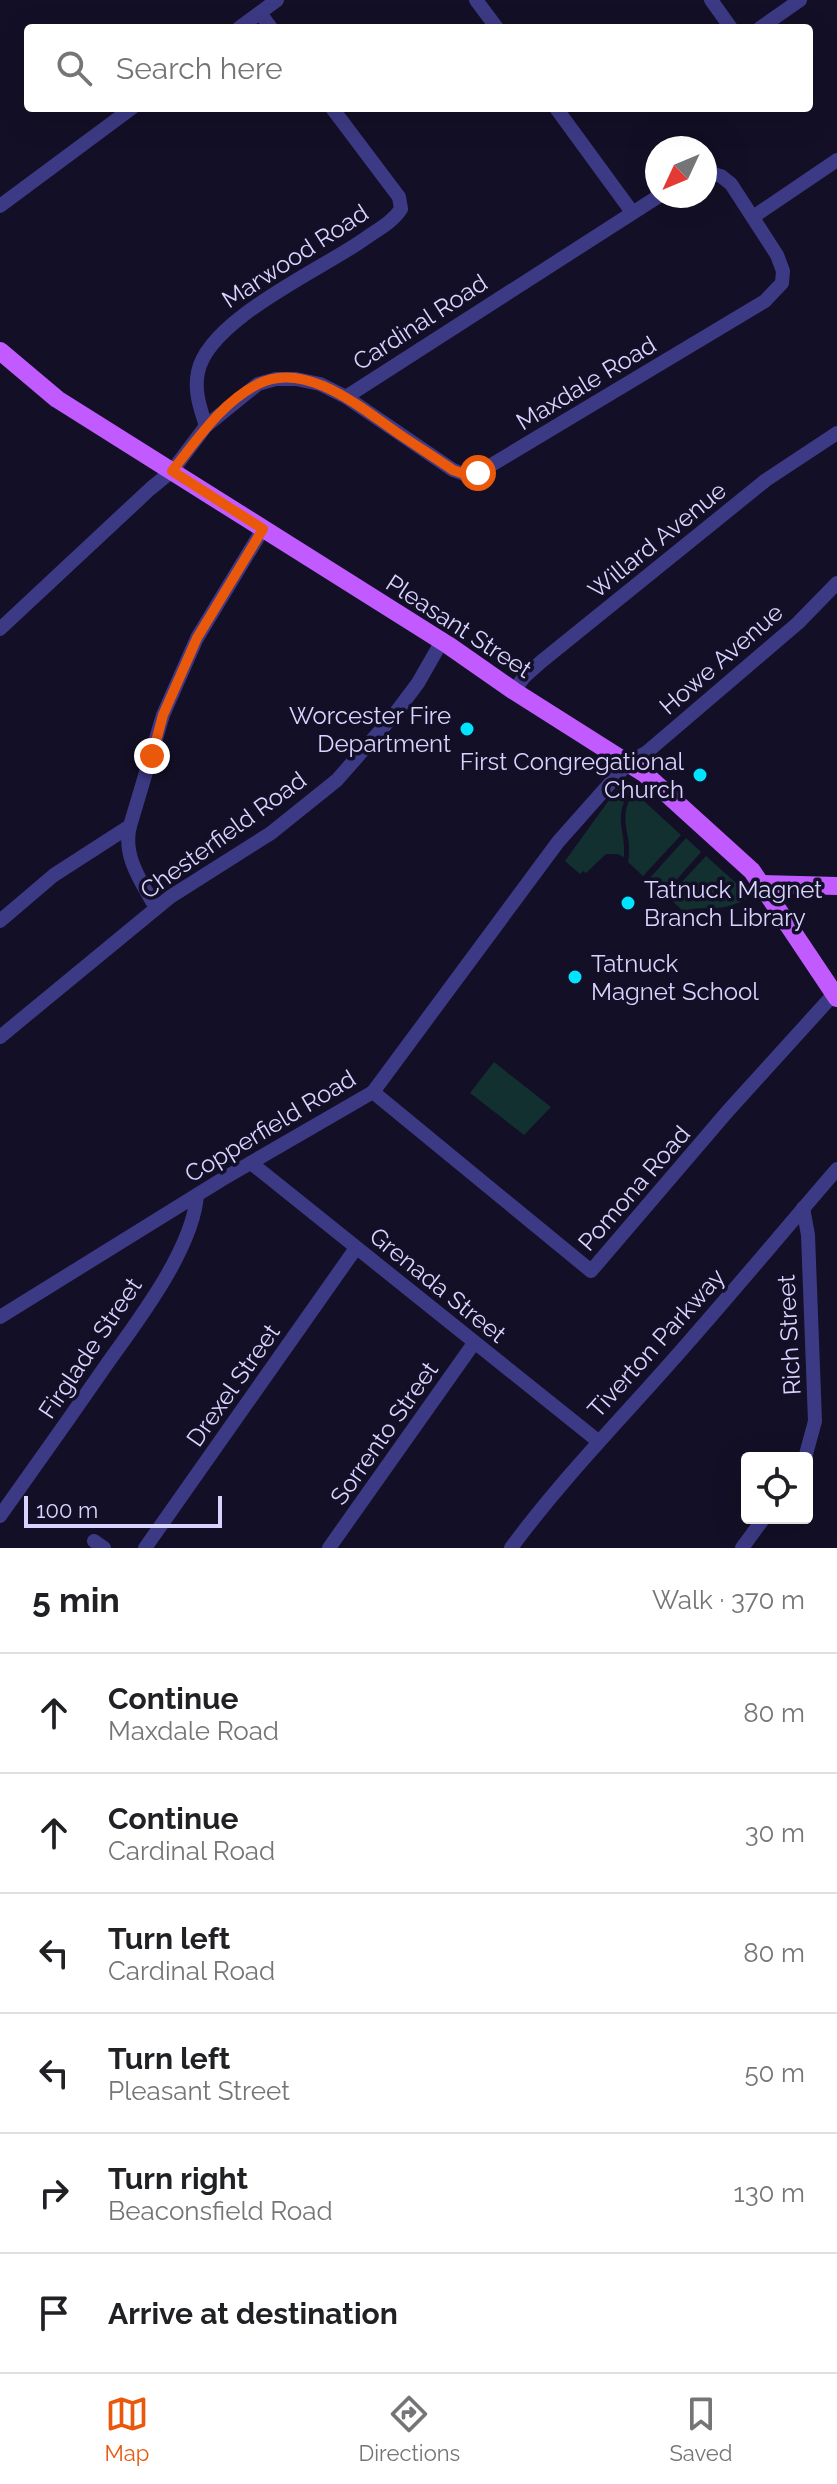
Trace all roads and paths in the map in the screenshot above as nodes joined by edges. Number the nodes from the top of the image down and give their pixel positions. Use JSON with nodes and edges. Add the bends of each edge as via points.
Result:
{"nodes":[{"id":1,"x":277,"y":0,"type":"edge"},
{"id":2,"x":476,"y":0,"type":"edge"},
{"id":3,"x":711,"y":0,"type":"edge"},
{"id":4,"x":800,"y":0,"type":"edge"},
{"id":5,"x":260,"y":13,"type":"junction"},
{"id":6,"x":245,"y":24,"type":"edge"},
{"id":7,"x":268,"y":24,"type":"edge"},
{"id":8,"x":494,"y":24,"type":"edge"},
{"id":9,"x":728,"y":24,"type":"edge"},
{"id":10,"x":766,"y":24,"type":"edge"},
{"id":11,"x":127,"y":112,"type":"edge"},
{"id":12,"x":335,"y":112,"type":"edge"},
{"id":13,"x":559,"y":112,"type":"edge"},
{"id":14,"x":837,"y":160,"type":"edge"},
{"id":15,"x":717,"y":175,"type":"edge"},
{"id":16,"x":645,"y":204,"type":"edge"},
{"id":17,"x":0,"y":206,"type":"edge"},
{"id":18,"x":632,"y":212,"type":"junction"},
{"id":19,"x":753,"y":217,"type":"junction"},
{"id":20,"x":0,"y":351,"type":"edge"},
{"id":21,"x":346,"y":397,"type":"junction"},
{"id":22,"x":206,"y":426,"type":"junction"},
{"id":23,"x":837,"y":433,"type":"edge"},
{"id":24,"x":172,"y":471,"type":"junction"},
{"id":25,"x":263,"y":529,"type":"junction"},
{"id":26,"x":837,"y":583,"type":"edge"},
{"id":27,"x":0,"y":629,"type":"edge"},
{"id":28,"x":442,"y":641,"type":"junction"},
{"id":29,"x":514,"y":691,"type":"junction"},
{"id":30,"x":628,"y":763,"type":"junction"},
{"id":31,"x":130,"y":826,"type":"junction"},
{"id":32,"x":762,"y":884,"type":"junction"},
{"id":33,"x":837,"y":886,"type":"edge"},
{"id":34,"x":156,"y":908,"type":"junction"},
{"id":35,"x":0,"y":921,"type":"edge"},
{"id":36,"x":836,"y":996,"type":"edge"},
{"id":37,"x":0,"y":1037,"type":"edge"},
{"id":38,"x":373,"y":1092,"type":"junction"},
{"id":39,"x":251,"y":1163,"type":"junction"},
{"id":40,"x":837,"y":1169,"type":"edge"},
{"id":41,"x":197,"y":1195,"type":"junction"},
{"id":42,"x":803,"y":1208,"type":"junction"},
{"id":43,"x":356,"y":1248,"type":"junction"},
{"id":44,"x":0,"y":1317,"type":"edge"},
{"id":45,"x":474,"y":1343,"type":"junction"},
{"id":46,"x":598,"y":1441,"type":"junction"},
{"id":47,"x":807,"y":1452,"type":"edge"},
{"id":48,"x":0,"y":1516,"type":"edge"},
{"id":49,"x":760,"y":1524,"type":"edge"},
{"id":50,"x":145,"y":1548,"type":"edge"},
{"id":51,"x":329,"y":1548,"type":"edge"},
{"id":52,"x":511,"y":1548,"type":"edge"},
{"id":53,"x":742,"y":1548,"type":"edge"}],
"edges":[{"from":1,"to":5,"type":"street"},
{"from":2,"to":8,"type":"street"},
{"from":3,"to":9,"type":"street"},
{"from":4,"to":10,"type":"street"},
{"from":5,"to":6,"type":"street"},
{"from":5,"to":7,"type":"street"},
{"from":11,"to":17,"type":"street"},
{"from":12,"to":22,"type":"street","name":"Marwood Road","via":[[399,197],[399,213],[251,310],[215,340],[197,380]]},
{"from":13,"to":18,"type":"street"},
{"from":14,"to":19,"type":"street"},
{"from":15,"to":19,"type":"street","via":[[731,184]]},
{"from":16,"to":18,"type":"street","name":"Cardinal Road"},
{"from":18,"to":21,"type":"street","name":"Cardinal Road"},
{"from":19,"to":21,"type":"street","name":"Maxdale Road","via":[[783,271],[782,283],[770,297],[478,473],[453,470]]},
{"from":20,"to":24,"type":"main road","name":"Pleasant Street","via":[[57,399]]},
{"from":21,"to":22,"type":"street","name":"Cardinal Road","via":[[320,384],[276,379],[258,384]]},
{"from":22,"to":24,"type":"street","name":"Cardinal Road"},
{"from":23,"to":29,"type":"street","name":"Willard Avenue","via":[[754,489],[542,661]]},
{"from":24,"to":25,"type":"main road","name":"Pleasant Street"},
{"from":24,"to":27,"type":"street","name":"Cardinal Road"},
{"from":25,"to":28,"type":"main road","name":"Pleasant Street"},
{"from":25,"to":31,"type":"street","via":[[197,638],[163,715]]},
{"from":26,"to":30,"type":"street","name":"Howe Avenue","via":[[745,669]]},
{"from":28,"to":29,"type":"main road","name":"Pleasant Street"},
{"from":28,"to":34,"type":"street","name":"Chesterfield Road","via":[[394,715],[337,780],[271,833]]},
{"from":29,"to":30,"type":"main road","name":"Pleasant Street"},
{"from":30,"to":32,"type":"main road","name":"Pleasant Street","via":[[733,851]]},
{"from":30,"to":38,"type":"street","name":"Copperfield Road","via":[[558,842]]},
{"from":31,"to":34,"type":"street","via":[[126,840],[135,871]]},
{"from":31,"to":35,"type":"street","via":[[54,875]]},
{"from":32,"to":33,"type":"main road"},
{"from":32,"to":36,"type":"main road","name":"Pleasant Street"},
{"from":34,"to":37,"type":"street","name":"Chesterfield Road"},
{"from":36,"to":38,"type":"street","name":"Pomona Road","via":[[727,1112],[591,1271]]},
{"from":38,"to":39,"type":"street","name":"Copperfield Road"},
{"from":39,"to":41,"type":"street","name":"Copperfield Road"},
{"from":39,"to":43,"type":"street","name":"Grenada Street"},
{"from":40,"to":42,"type":"street","name":"Tiverton Parkway"},
{"from":41,"to":44,"type":"street","name":"Copperfield Road"},
{"from":41,"to":48,"type":"street","name":"Firglade Street","via":[[185,1238],[140,1317]]},
{"from":42,"to":46,"type":"street","name":"Tiverton Parkway"},
{"from":42,"to":47,"type":"street","name":"Rich Street","via":[[815,1421]]},
{"from":43,"to":45,"type":"street","name":"Grenada Street"},
{"from":43,"to":50,"type":"street","name":"Drexel Street"},
{"from":45,"to":46,"type":"street","name":"Grenada Street"},
{"from":45,"to":51,"type":"street","name":"Sorrento Street"},
{"from":46,"to":52,"type":"street","name":"Tiverton Parkway"},
{"from":49,"to":53,"type":"street"}]}
